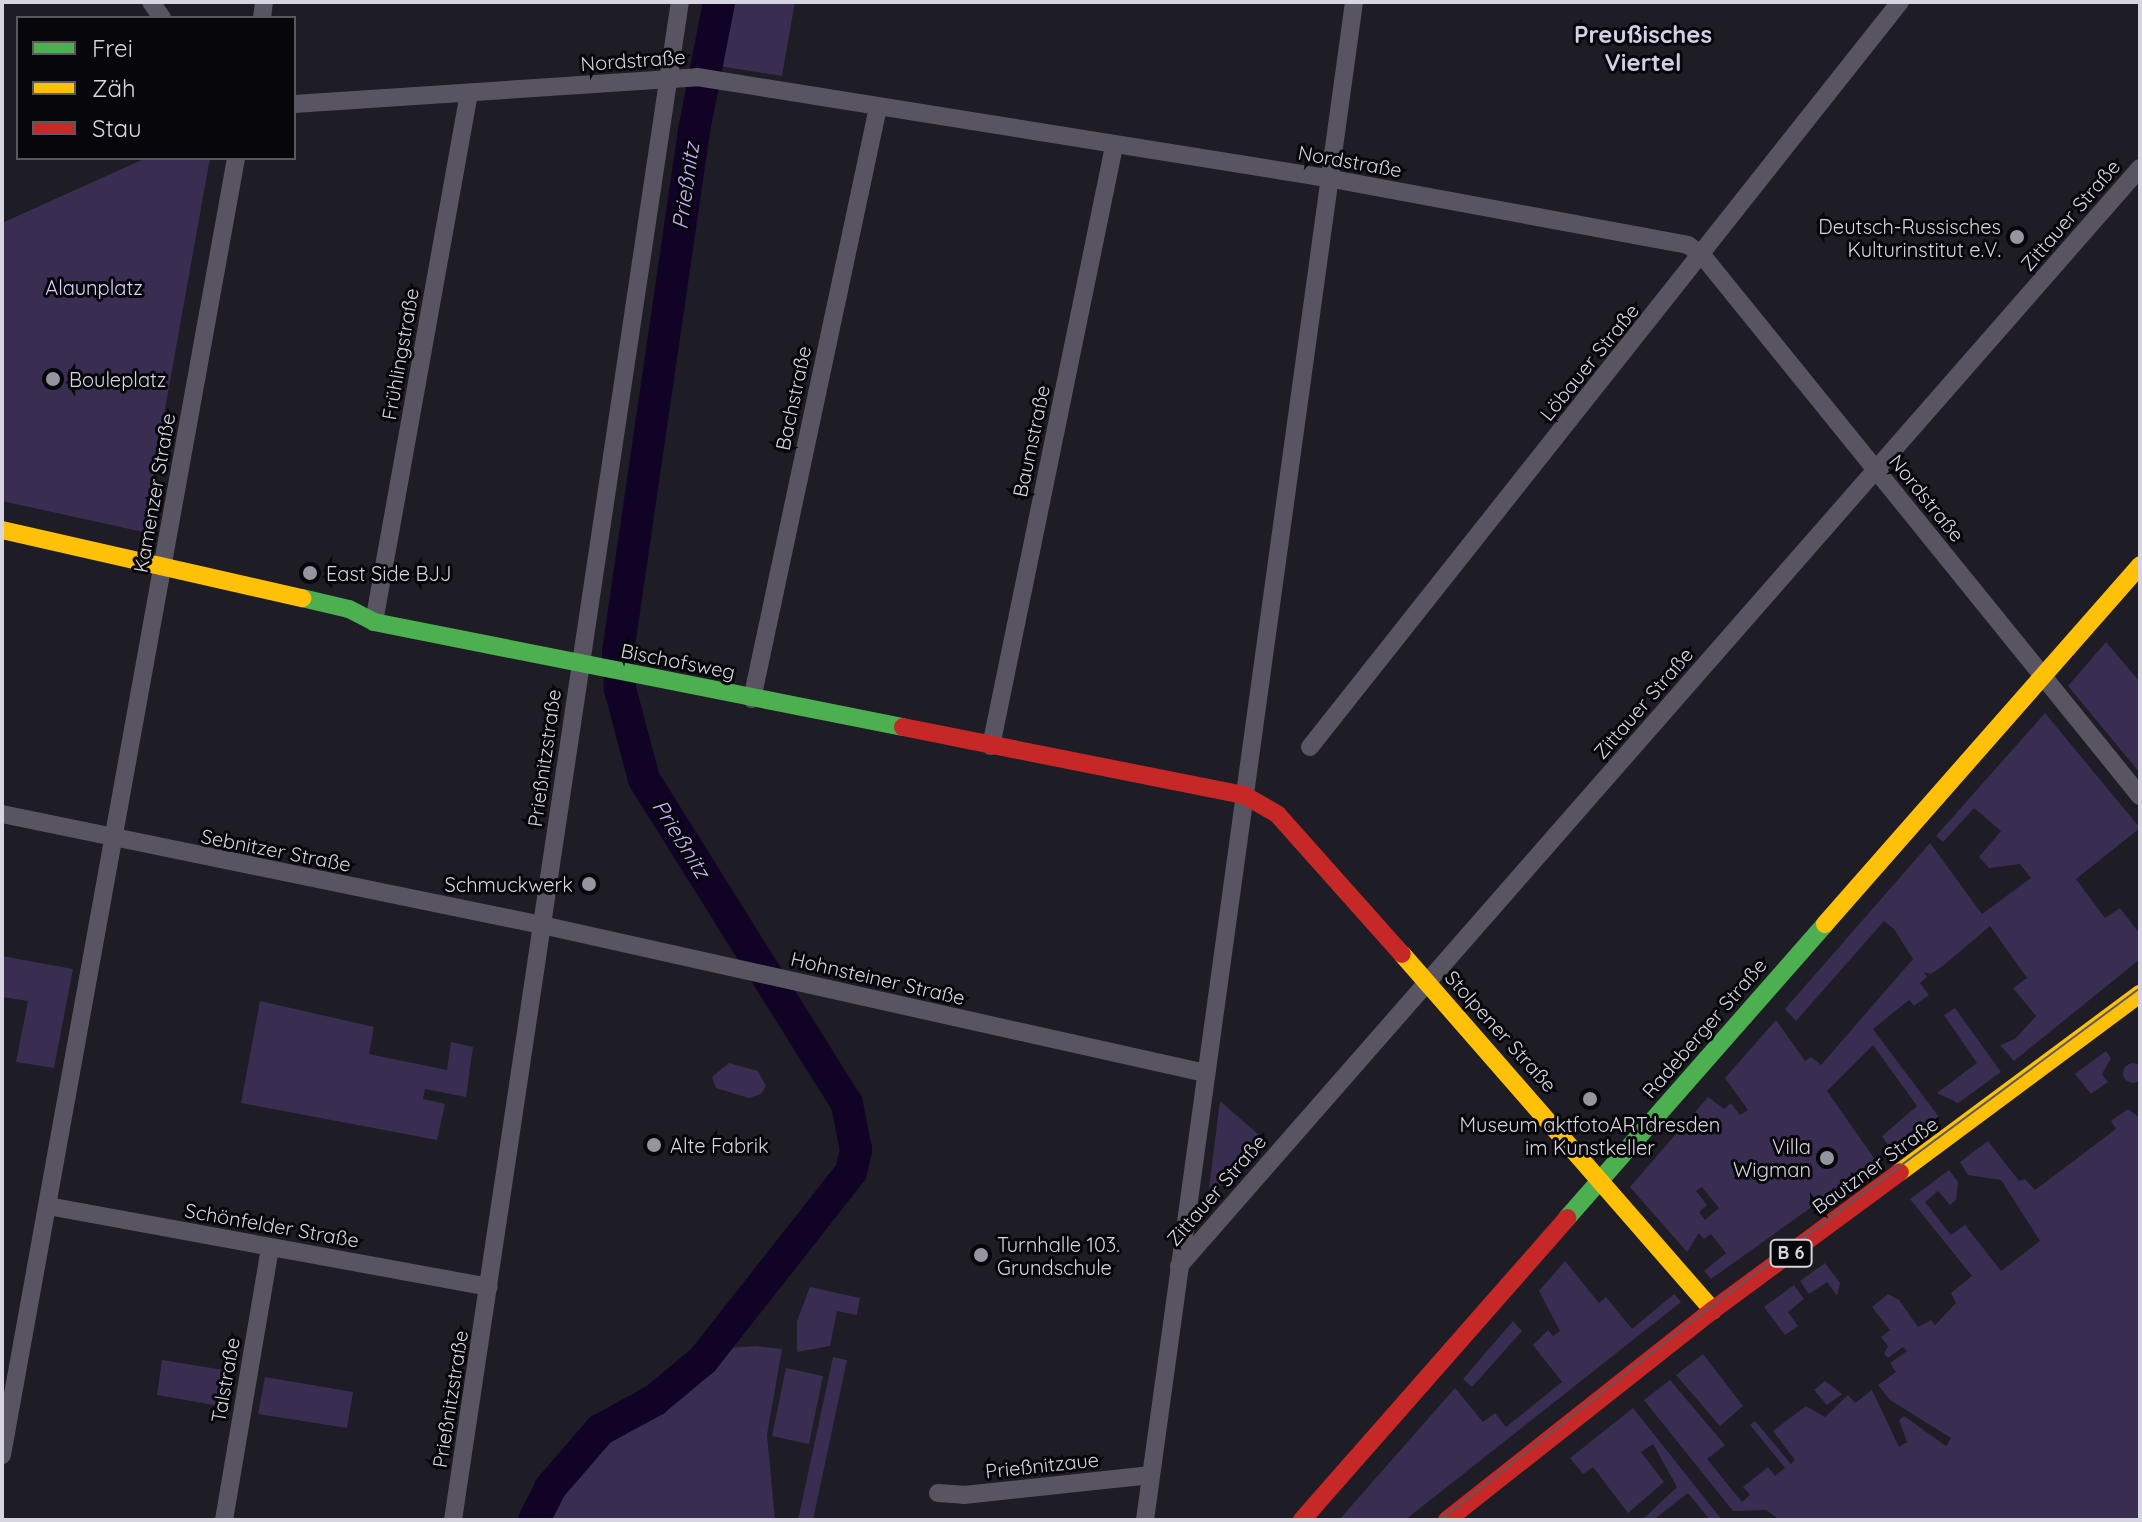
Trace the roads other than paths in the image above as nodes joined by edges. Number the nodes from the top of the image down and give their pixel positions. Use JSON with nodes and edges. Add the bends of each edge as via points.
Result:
{"nodes":[{"id":1,"x":680,"y":2,"type":"edge"},
{"id":2,"x":1354,"y":2,"type":"edge"},
{"id":3,"x":1900,"y":2,"type":"edge"},
{"id":4,"x":669,"y":79,"type":"junction"},
{"id":5,"x":469,"y":93,"type":"junction"},
{"id":6,"x":296,"y":104,"type":"edge"},
{"id":7,"x":878,"y":107,"type":"junction"},
{"id":8,"x":1114,"y":146,"type":"junction"},
{"id":9,"x":236,"y":160,"type":"edge"},
{"id":10,"x":2140,"y":168,"type":"edge"},
{"id":11,"x":1327,"y":178,"type":"junction"},
{"id":12,"x":1702,"y":255,"type":"junction"},
{"id":13,"x":1876,"y":470,"type":"junction"},
{"id":14,"x":2,"y":530,"type":"edge"},
{"id":15,"x":2140,"y":565,"type":"edge"},
{"id":16,"x":164,"y":566,"type":"junction"},
{"id":17,"x":374,"y":622,"type":"junction"},
{"id":18,"x":580,"y":665,"type":"junction"},
{"id":19,"x":2042,"y":676,"type":"junction"},
{"id":20,"x":752,"y":699,"type":"junction"},
{"id":21,"x":991,"y":746,"type":"junction"},
{"id":22,"x":1310,"y":747,"type":"dead end"},
{"id":23,"x":1244,"y":795,"type":"junction"},
{"id":24,"x":2140,"y":796,"type":"edge"},
{"id":25,"x":2,"y":814,"type":"edge"},
{"id":26,"x":115,"y":840,"type":"junction"},
{"id":27,"x":542,"y":925,"type":"junction"},
{"id":28,"x":1428,"y":982,"type":"junction"},
{"id":29,"x":2140,"y":994,"type":"edge"},
{"id":30,"x":1205,"y":1073,"type":"junction"},
{"id":31,"x":1602,"y":1177,"type":"junction"},
{"id":32,"x":48,"y":1206,"type":"junction"},
{"id":33,"x":270,"y":1248,"type":"junction"},
{"id":34,"x":1179,"y":1266,"type":"junction"},
{"id":35,"x":489,"y":1287,"type":"junction"},
{"id":36,"x":1713,"y":1310,"type":"junction"},
{"id":37,"x":2,"y":1455,"type":"edge"},
{"id":38,"x":1151,"y":1475,"type":"junction"},
{"id":39,"x":938,"y":1493,"type":"dead end"},
{"id":40,"x":224,"y":1520,"type":"edge"},
{"id":41,"x":453,"y":1520,"type":"edge"},
{"id":42,"x":1145,"y":1520,"type":"edge"},
{"id":43,"x":1302,"y":1520,"type":"edge"},
{"id":44,"x":1447,"y":1520,"type":"edge"}],
"edges":[{"from":1,"to":4,"type":"street","name":"Prießnitzstraße"},
{"from":2,"to":11,"type":"street"},
{"from":3,"to":12,"type":"street","name":"Löbauer Straße"},
{"from":4,"to":5,"type":"street","name":"Nordstraße"},
{"from":4,"to":7,"type":"street","name":"Nordstraße","via":[[705,79]]},
{"from":4,"to":18,"type":"street","name":"Prießnitzstraße"},
{"from":5,"to":6,"type":"street","name":"Nordstraße"},
{"from":5,"to":17,"type":"street","name":"Frühlingstraße"},
{"from":7,"to":8,"type":"street","name":"Nordstraße"},
{"from":7,"to":20,"type":"street","name":"Bachstraße"},
{"from":8,"to":11,"type":"street","name":"Nordstraße"},
{"from":8,"to":21,"type":"street","name":"Baumstraße"},
{"from":9,"to":16,"type":"street","name":"Kamenzer Straße"},
{"from":10,"to":13,"type":"street","name":"Zittauer Straße"},
{"from":11,"to":12,"type":"street","name":"Nordstraße","via":[[1688,245]]},
{"from":11,"to":23,"type":"street"},
{"from":12,"to":13,"type":"street","name":"Nordstraße"},
{"from":12,"to":22,"type":"street","name":"Löbauer Straße"},
{"from":13,"to":19,"type":"street","name":"Nordstraße"},
{"from":13,"to":28,"type":"street","name":"Zittauer Straße"},
{"from":14,"to":16,"type":"street","name":"Bischofsweg"},
{"from":15,"to":19,"type":"street","name":"Radeberger Straße"},
{"from":16,"to":17,"type":"street","name":"Bischofsweg","via":[[349,609]]},
{"from":16,"to":26,"type":"street","name":"Kamenzer Straße"},
{"from":17,"to":18,"type":"street","name":"Bischofsweg"},
{"from":18,"to":20,"type":"street","name":"Bischofsweg"},
{"from":18,"to":27,"type":"street","name":"Prießnitzstraße"},
{"from":19,"to":24,"type":"street","name":"Nordstraße"},
{"from":19,"to":31,"type":"street","name":"Radeberger Straße"},
{"from":20,"to":21,"type":"street","name":"Bischofsweg"},
{"from":21,"to":23,"type":"street","name":"Bischofsweg"},
{"from":23,"to":28,"type":"street","name":"Stolpener Straße","via":[[1278,815]]},
{"from":23,"to":30,"type":"street"},
{"from":25,"to":26,"type":"street","name":"Sebnitzer Straße"},
{"from":26,"to":27,"type":"street","name":"Sebnitzer Straße"},
{"from":26,"to":32,"type":"street","name":"Kamenzer Straße"},
{"from":27,"to":30,"type":"street","name":"Hohnsteiner Straße"},
{"from":27,"to":35,"type":"street","name":"Prießnitzstraße"},
{"from":28,"to":31,"type":"street","name":"Stolpener Straße"},
{"from":28,"to":34,"type":"street","name":"Zittauer Straße"},
{"from":29,"to":36,"type":"street","name":"Bautzner Straße","number":"B 6"},
{"from":30,"to":34,"type":"street"},
{"from":31,"to":36,"type":"street","name":"Stolpener Straße"},
{"from":31,"to":43,"type":"street","name":"Radeberger Straße"},
{"from":32,"to":33,"type":"street","name":"Schönfelder Straße"},
{"from":32,"to":37,"type":"street","name":"Kamenzer Straße"},
{"from":33,"to":35,"type":"street","name":"Schönfelder Straße"},
{"from":33,"to":40,"type":"street","name":"Talstraße"},
{"from":34,"to":38,"type":"street"},
{"from":35,"to":41,"type":"street","name":"Prießnitzstraße"},
{"from":36,"to":44,"type":"street","name":"Bautzner Straße","number":"B 6"},
{"from":38,"to":39,"type":"street","name":"Prießnitzaue","via":[[964,1495]]},
{"from":38,"to":42,"type":"street"}]}
